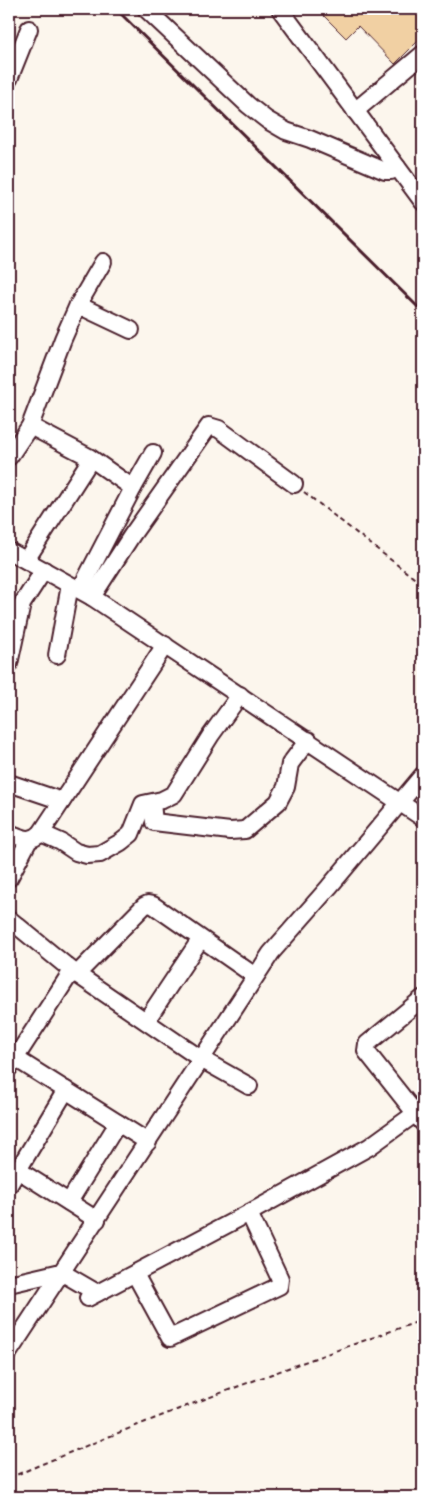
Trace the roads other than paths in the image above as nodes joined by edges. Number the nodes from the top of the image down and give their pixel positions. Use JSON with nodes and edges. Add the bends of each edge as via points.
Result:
{"nodes":[{"id":1,"x":146,"y":9,"type":"edge"},
{"id":2,"x":280,"y":9,"type":"edge"},
{"id":3,"x":29,"y":29,"type":"dead end"},
{"id":4,"x":423,"y":54,"type":"edge"},
{"id":5,"x":9,"y":79,"type":"edge"},
{"id":6,"x":355,"y":111,"type":"junction"},
{"id":7,"x":397,"y":167,"type":"junction"},
{"id":8,"x":423,"y":202,"type":"edge"},
{"id":9,"x":103,"y":262,"type":"dead end"},
{"id":10,"x":78,"y":305,"type":"junction"},
{"id":11,"x":132,"y":330,"type":"dead end"},
{"id":12,"x":30,"y":426,"type":"junction"},
{"id":13,"x":153,"y":453,"type":"dead end"},
{"id":14,"x":9,"y":457,"type":"edge"},
{"id":15,"x":91,"y":458,"type":"junction"},
{"id":16,"x":294,"y":484,"type":"road end"},
{"id":17,"x":133,"y":488,"type":"junction"},
{"id":18,"x":9,"y":551,"type":"edge"},
{"id":19,"x":26,"y":560,"type":"junction"},
{"id":20,"x":44,"y":570,"type":"junction"},
{"id":21,"x":81,"y":591,"type":"junction"},
{"id":22,"x":165,"y":645,"type":"junction"},
{"id":23,"x":57,"y":655,"type":"dead end"},
{"id":24,"x":9,"y":664,"type":"edge"},
{"id":25,"x":240,"y":695,"type":"junction"},
{"id":26,"x":308,"y":740,"type":"junction"},
{"id":27,"x":423,"y":775,"type":"edge"},
{"id":28,"x":9,"y":782,"type":"edge"},
{"id":29,"x":62,"y":801,"type":"junction"},
{"id":30,"x":152,"y":803,"type":"junction"},
{"id":31,"x":402,"y":803,"type":"junction"},
{"id":32,"x":423,"y":818,"type":"edge"},
{"id":33,"x":9,"y":833,"type":"edge"},
{"id":34,"x":35,"y":837,"type":"junction"},
{"id":35,"x":9,"y":878,"type":"edge"},
{"id":36,"x":9,"y":919,"type":"edge"},
{"id":37,"x":200,"y":940,"type":"junction"},
{"id":38,"x":75,"y":973,"type":"junction"},
{"id":39,"x":255,"y":976,"type":"junction"},
{"id":40,"x":423,"y":998,"type":"edge"},
{"id":41,"x":146,"y":1021,"type":"junction"},
{"id":42,"x":201,"y":1059,"type":"junction"},
{"id":43,"x":12,"y":1063,"type":"edge"},
{"id":44,"x":248,"y":1086,"type":"dead end"},
{"id":45,"x":66,"y":1090,"type":"junction"},
{"id":46,"x":420,"y":1118,"type":"edge"},
{"id":47,"x":118,"y":1123,"type":"junction"},
{"id":48,"x":148,"y":1142,"type":"junction"},
{"id":49,"x":18,"y":1170,"type":"junction"},
{"id":50,"x":9,"y":1184,"type":"edge"},
{"id":51,"x":69,"y":1202,"type":"junction"},
{"id":52,"x":249,"y":1213,"type":"junction"},
{"id":53,"x":97,"y":1220,"type":"junction"},
{"id":54,"x":61,"y":1272,"type":"junction"},
{"id":55,"x":135,"y":1274,"type":"junction"},
{"id":56,"x":9,"y":1284,"type":"edge"},
{"id":57,"x":9,"y":1352,"type":"edge"}],
"edges":[{"from":1,"to":7,"type":"street","via":[[266,120],[385,171]]},
{"from":2,"to":6,"type":"street"},
{"from":3,"to":5,"type":"street"},
{"from":4,"to":6,"type":"street"},
{"from":6,"to":7,"type":"street"},
{"from":7,"to":8,"type":"street"},
{"from":9,"to":10,"type":"street"},
{"from":10,"to":11,"type":"street"},
{"from":10,"to":12,"type":"street"},
{"from":12,"to":14,"type":"street"},
{"from":12,"to":15,"type":"street"},
{"from":13,"to":17,"type":"street"},
{"from":15,"to":17,"type":"street"},
{"from":15,"to":19,"type":"street"},
{"from":16,"to":21,"type":"street","via":[[219,429],[209,426],[132,535]]},
{"from":17,"to":21,"type":"street"},
{"from":18,"to":19,"type":"street"},
{"from":19,"to":20,"type":"street"},
{"from":20,"to":21,"type":"street"},
{"from":20,"to":24,"type":"street","via":[[22,604]]},
{"from":21,"to":22,"type":"street"},
{"from":21,"to":23,"type":"street"},
{"from":22,"to":25,"type":"street"},
{"from":22,"to":29,"type":"street"},
{"from":25,"to":26,"type":"street"},
{"from":25,"to":30,"type":"street","via":[[174,794]]},
{"from":26,"to":30,"type":"street","via":[[290,764],[286,786],[278,802],[245,830],[154,822]]},
{"from":26,"to":31,"type":"street"},
{"from":27,"to":31,"type":"street"},
{"from":28,"to":29,"type":"street"},
{"from":29,"to":34,"type":"street"},
{"from":30,"to":34,"type":"street","via":[[143,804],[131,834],[100,854],[87,855],[61,842]]},
{"from":31,"to":32,"type":"street"},
{"from":31,"to":39,"type":"street","via":[[271,953]]},
{"from":33,"to":34,"type":"street"},
{"from":34,"to":35,"type":"street"},
{"from":36,"to":38,"type":"street"},
{"from":37,"to":38,"type":"street","via":[[148,904]]},
{"from":37,"to":39,"type":"street"},
{"from":37,"to":41,"type":"street"},
{"from":38,"to":41,"type":"street"},
{"from":38,"to":43,"type":"street","via":[[68,977]]},
{"from":39,"to":42,"type":"street"},
{"from":40,"to":46,"type":"street","via":[[365,1048]]},
{"from":41,"to":42,"type":"street"},
{"from":42,"to":44,"type":"street"},
{"from":42,"to":48,"type":"street"},
{"from":43,"to":45,"type":"street"},
{"from":45,"to":47,"type":"street"},
{"from":45,"to":49,"type":"street"},
{"from":46,"to":52,"type":"street"},
{"from":47,"to":48,"type":"street"},
{"from":47,"to":51,"type":"street"},
{"from":48,"to":53,"type":"street"},
{"from":49,"to":50,"type":"street"},
{"from":49,"to":51,"type":"street"},
{"from":51,"to":53,"type":"street"},
{"from":52,"to":55,"type":"street"},
{"from":52,"to":55,"type":"street","via":[[280,1279],[279,1286],[170,1338]]},
{"from":53,"to":54,"type":"street"},
{"from":54,"to":55,"type":"street","via":[[92,1296]]},
{"from":54,"to":56,"type":"street"},
{"from":54,"to":57,"type":"street"}]}
